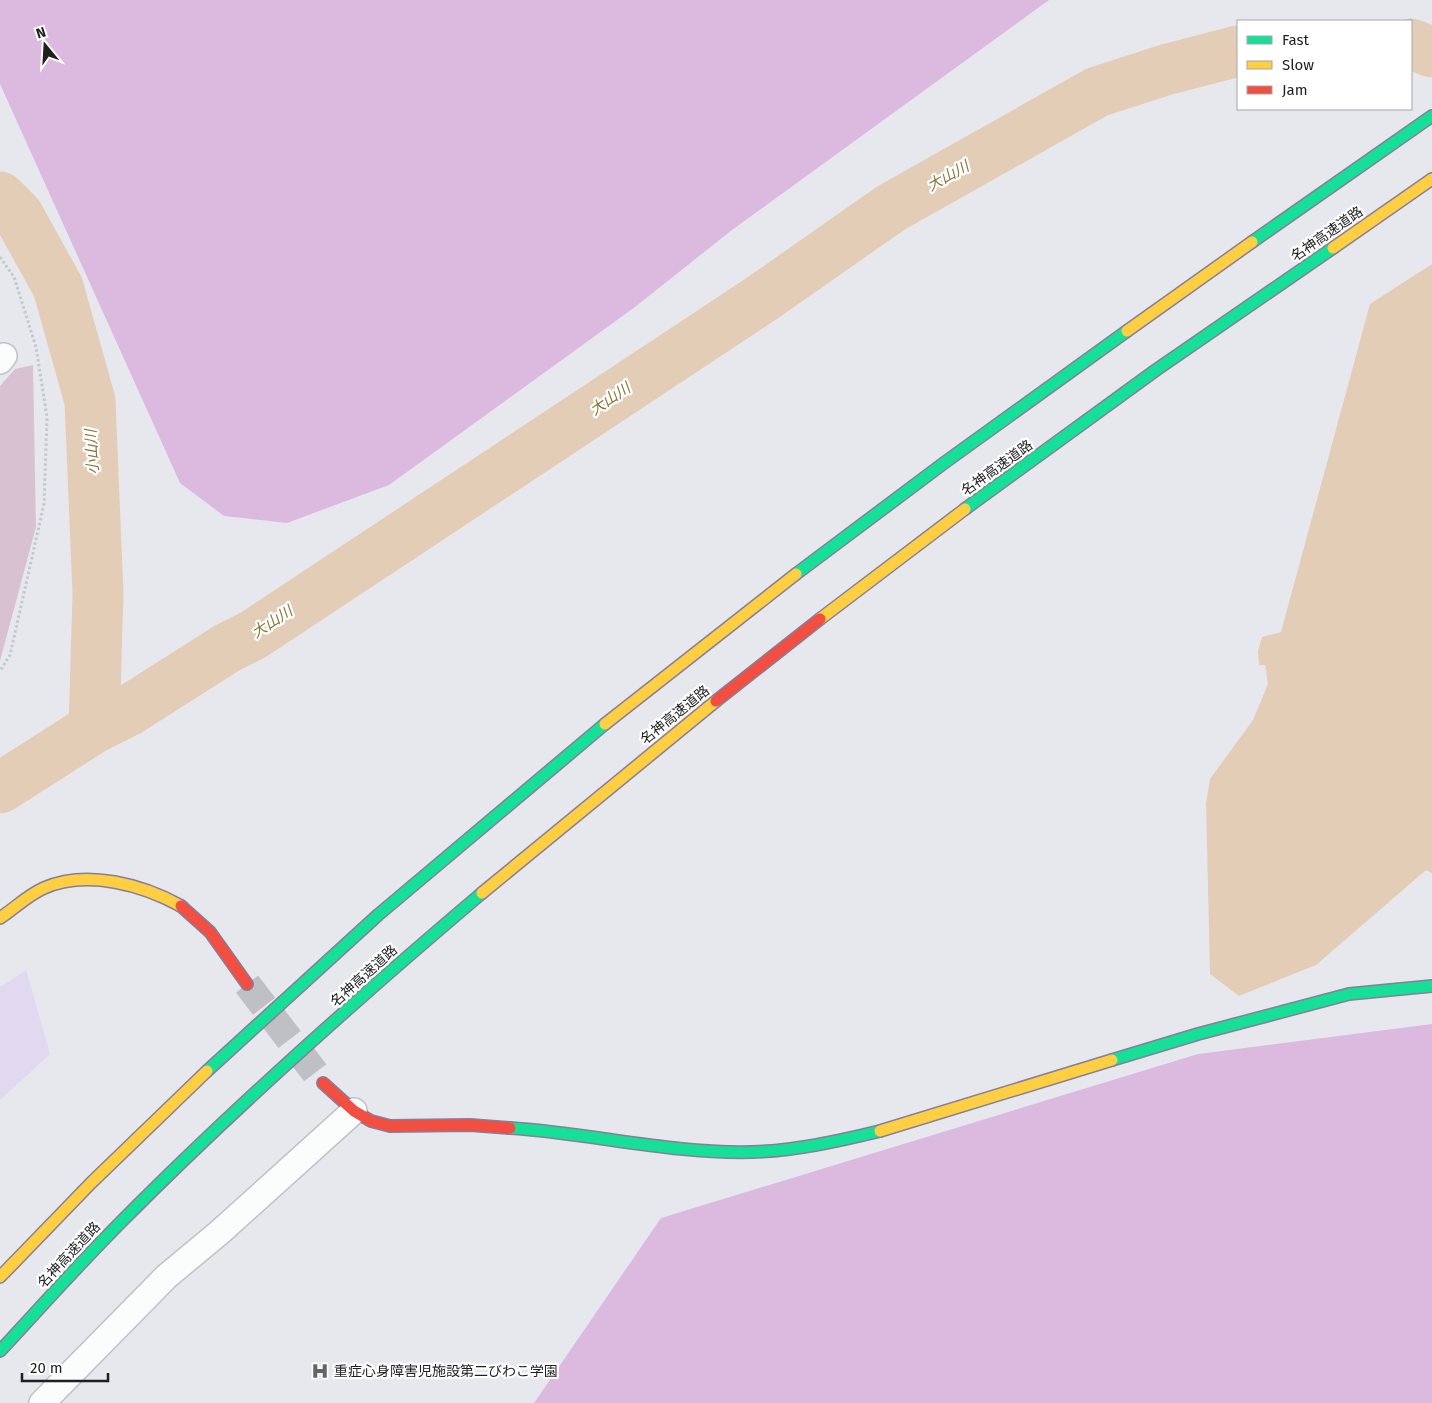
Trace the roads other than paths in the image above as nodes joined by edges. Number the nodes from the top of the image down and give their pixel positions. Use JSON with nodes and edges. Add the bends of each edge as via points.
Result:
{"nodes":[{"id":1,"x":1432,"y":116,"type":"edge"},
{"id":2,"x":1432,"y":179,"type":"edge"},
{"id":3,"x":0,"y":918,"type":"edge"},
{"id":4,"x":247,"y":984,"type":"tunnel mouth"},
{"id":5,"x":1432,"y":986,"type":"edge"},
{"id":6,"x":323,"y":1083,"type":"tunnel mouth"},
{"id":7,"x":354,"y":1111,"type":"junction"},
{"id":8,"x":0,"y":1277,"type":"edge"},
{"id":9,"x":0,"y":1351,"type":"edge"},
{"id":10,"x":42,"y":1403,"type":"edge"}],
"edges":[{"from":1,"to":8,"type":"main road","via":[[959,454],[786,582],[577,747],[387,908],[231,1047],[87,1186]]},
{"from":2,"to":9,"type":"main road","name":"名神高速道路","via":[[1024,466],[817,621],[607,788],[420,945],[267,1083],[122,1221]]},
{"from":3,"to":4,"type":"main road","via":[[47,886],[88,879],[134,886],[167,898],[196,916]]},
{"from":5,"to":7,"type":"main road","via":[[1349,994],[1198,1034],[898,1126],[796,1148],[753,1152],[705,1150],[531,1129],[470,1125],[390,1126],[371,1121]]},
{"from":6,"to":7,"type":"main road"},
{"from":7,"to":10,"type":"street","via":[[167,1276]]}]}
